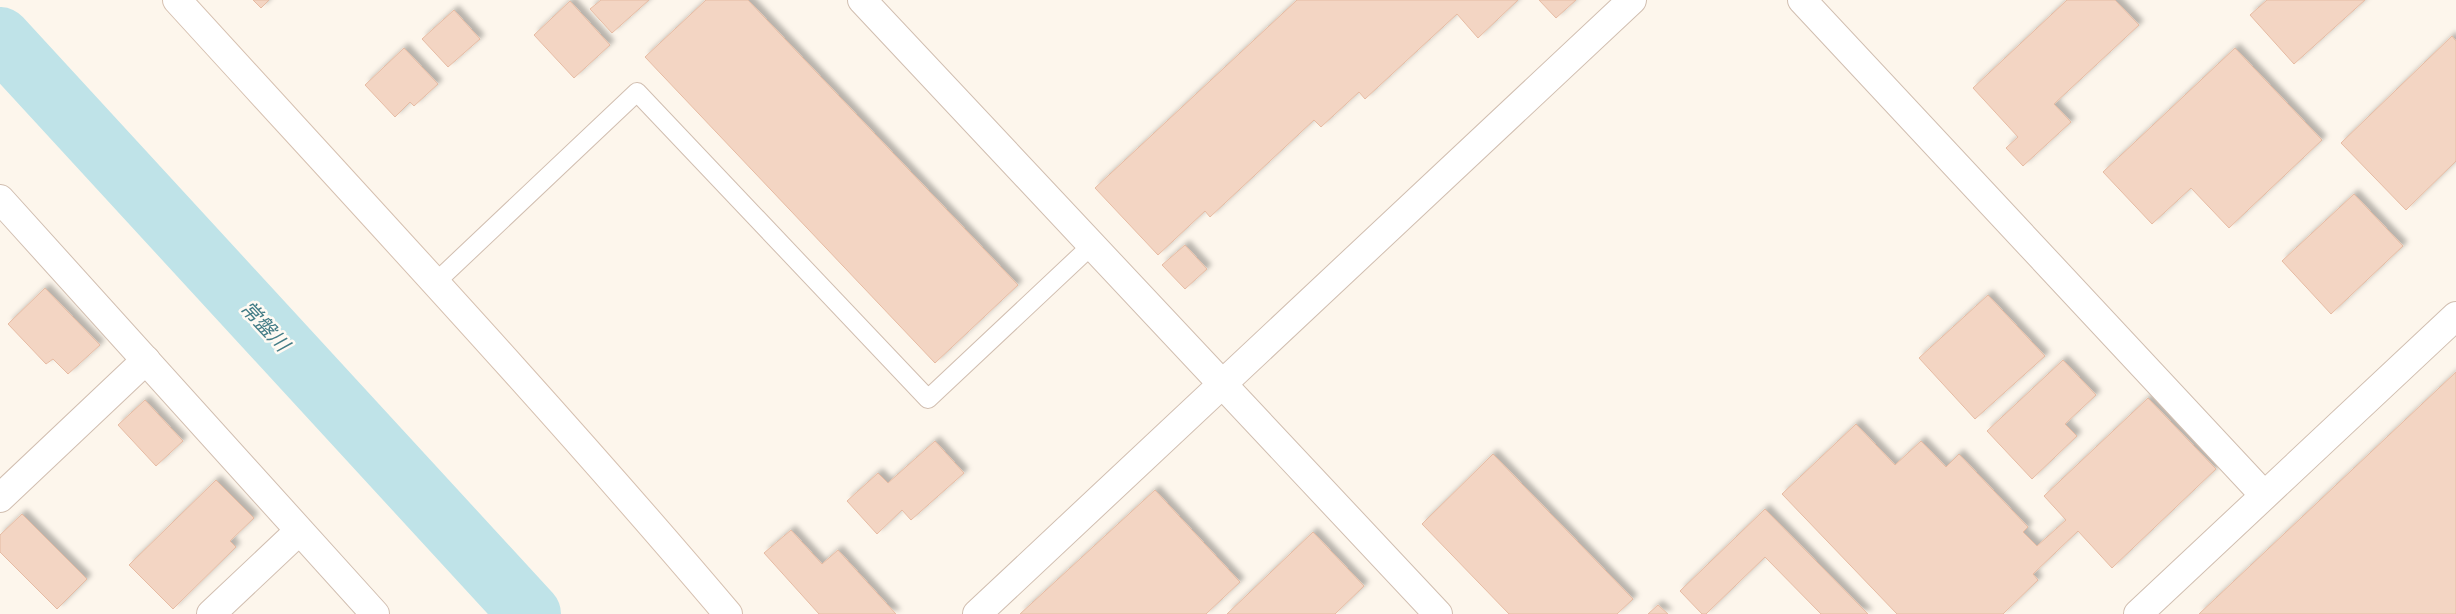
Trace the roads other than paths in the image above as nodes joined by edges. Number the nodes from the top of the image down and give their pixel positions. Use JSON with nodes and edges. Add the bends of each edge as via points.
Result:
{"nodes":[{"id":1,"x":177,"y":0,"type":"edge"},
{"id":2,"x":862,"y":0,"type":"edge"},
{"id":3,"x":1632,"y":0,"type":"edge"},
{"id":4,"x":1802,"y":0,"type":"edge"},
{"id":5,"x":0,"y":198,"type":"edge"},
{"id":6,"x":1092,"y":245,"type":"junction"},
{"id":7,"x":435,"y":283,"type":"junction"},
{"id":8,"x":2456,"y":316,"type":"edge"},
{"id":9,"x":146,"y":360,"type":"junction"},
{"id":10,"x":1222,"y":385,"type":"junction"},
{"id":11,"x":2264,"y":495,"type":"junction"},
{"id":12,"x":0,"y":498,"type":"edge"},
{"id":13,"x":300,"y":531,"type":"junction"},
{"id":14,"x":211,"y":614,"type":"edge"},
{"id":15,"x":375,"y":614,"type":"edge"},
{"id":16,"x":728,"y":614,"type":"edge"},
{"id":17,"x":977,"y":614,"type":"edge"},
{"id":18,"x":1438,"y":614,"type":"edge"},
{"id":19,"x":2138,"y":614,"type":"edge"}],
"edges":[{"from":1,"to":7,"type":"street"},
{"from":2,"to":6,"type":"street"},
{"from":3,"to":10,"type":"street"},
{"from":4,"to":11,"type":"street"},
{"from":5,"to":9,"type":"street"},
{"from":6,"to":7,"type":"lane","via":[[928,399],[637,92]]},
{"from":6,"to":10,"type":"street"},
{"from":7,"to":16,"type":"street"},
{"from":8,"to":11,"type":"street"},
{"from":9,"to":12,"type":"street"},
{"from":9,"to":13,"type":"street"},
{"from":10,"to":17,"type":"street"},
{"from":10,"to":18,"type":"street"},
{"from":11,"to":19,"type":"street"},
{"from":13,"to":14,"type":"street"},
{"from":13,"to":15,"type":"street"}]}
